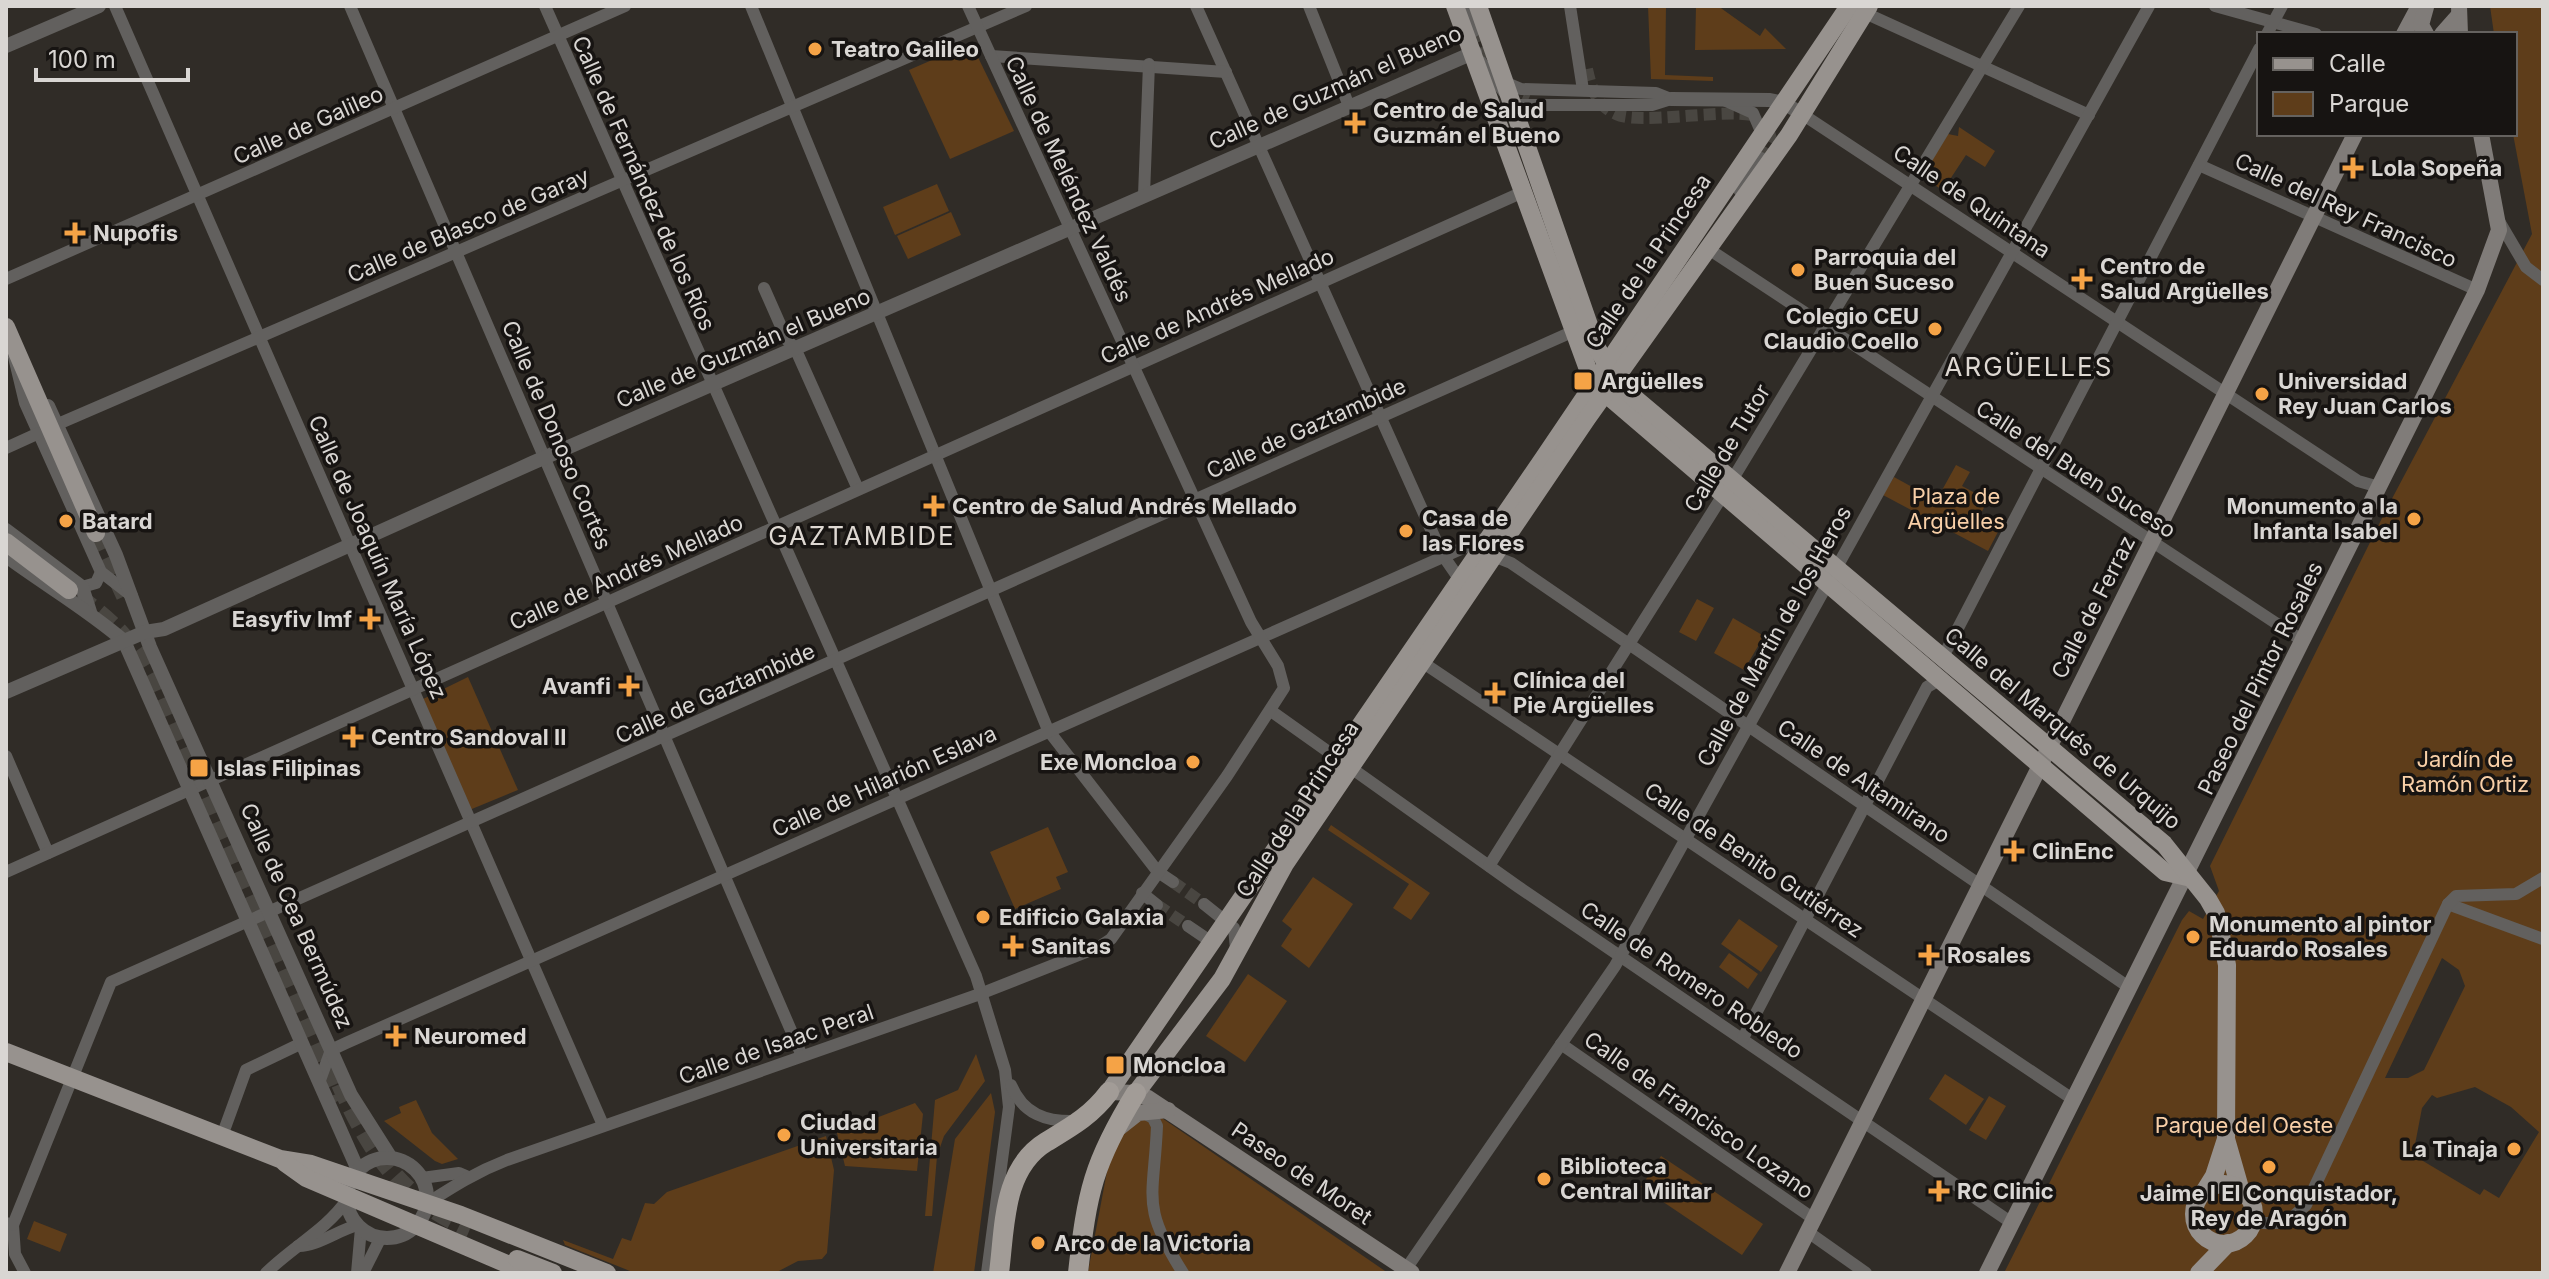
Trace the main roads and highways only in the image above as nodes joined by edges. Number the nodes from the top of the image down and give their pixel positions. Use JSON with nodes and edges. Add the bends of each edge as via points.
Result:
{"nodes":[{"id":1,"x":1455,"y":6,"type":"edge"},
{"id":2,"x":1478,"y":6,"type":"edge"},
{"id":3,"x":2419,"y":6,"type":"edge"},
{"id":4,"x":2427,"y":6,"type":"edge"},
{"id":5,"x":1861,"y":8,"type":"edge"},
{"id":6,"x":2458,"y":11,"type":"edge"},
{"id":7,"x":2405,"y":32,"type":"edge"},
{"id":8,"x":2425,"y":32,"type":"edge"},
{"id":9,"x":2443,"y":32,"type":"edge"},
{"id":10,"x":2460,"y":32,"type":"edge"},
{"id":11,"x":2354,"y":136,"type":"edge"},
{"id":12,"x":2481,"y":136,"type":"edge"},
{"id":13,"x":11,"y":339,"type":"edge"},
{"id":14,"x":1604,"y":381,"type":"junction"},
{"id":15,"x":96,"y":533,"type":"tunnel mouth"},
{"id":16,"x":6,"y":542,"type":"edge"},
{"id":17,"x":1831,"y":575,"type":"junction"},
{"id":18,"x":1465,"y":584,"type":"junction"},
{"id":19,"x":75,"y":589,"type":"tunnel mouth"},
{"id":20,"x":2044,"y":755,"type":"junction"},
{"id":21,"x":1345,"y":763,"type":"junction"},
{"id":22,"x":2187,"y":877,"type":"junction"},
{"id":23,"x":6,"y":1052,"type":"edge"},
{"id":24,"x":1109,"y":1092,"type":"junction"},
{"id":25,"x":1139,"y":1102,"type":"junction"},
{"id":26,"x":2226,"y":1139,"type":"junction"},
{"id":27,"x":351,"y":1186,"type":"junction"},
{"id":28,"x":2240,"y":1188,"type":"junction"},
{"id":29,"x":2203,"y":1192,"type":"junction"},
{"id":30,"x":2198,"y":1229,"type":"junction"},
{"id":31,"x":2228,"y":1243,"type":"junction"},
{"id":32,"x":1409,"y":1271,"type":"edge"},
{"id":33,"x":2200,"y":1271,"type":"edge"},
{"id":34,"x":528,"y":1273,"type":"edge"},
{"id":35,"x":553,"y":1273,"type":"edge"},
{"id":36,"x":582,"y":1273,"type":"edge"},
{"id":37,"x":607,"y":1273,"type":"edge"},
{"id":38,"x":999,"y":1273,"type":"edge"},
{"id":39,"x":1078,"y":1273,"type":"edge"},
{"id":40,"x":1787,"y":1273,"type":"edge"},
{"id":41,"x":1987,"y":1273,"type":"edge"}],
"edges":[{"from":1,"to":14,"type":"main road","via":[[1574,331]]},
{"from":2,"to":14,"type":"main road","via":[[1481,32],[1521,102]]},
{"from":3,"to":7,"type":"main road"},
{"from":4,"to":8,"type":"main road","via":[[2421,25]]},
{"from":5,"to":14,"type":"main road","name":"Calle de la Princesa","via":[[1762,134]]},
{"from":5,"to":14,"type":"main road","name":"Calle de la Princesa","via":[[1802,114],[1710,250]]},
{"from":6,"to":9,"type":"main road"},
{"from":6,"to":10,"type":"main road"},
{"from":11,"to":20,"type":"main road","name":"Calle de Ferraz"},
{"from":12,"to":22,"type":"main road","name":"Paseo del Pintor Rosales","via":[[2499,221],[2495,248]]},
{"from":13,"to":15,"type":"main road"},
{"from":14,"to":17,"type":"main road","name":"Calle del Marqués de Urquijo"},
{"from":14,"to":18,"type":"main road","name":"Calle de la Princesa","via":[[1488,537]]},
{"from":14,"to":18,"type":"main road","name":"Calle de la Princesa","via":[[1493,556]]},
{"from":16,"to":19,"type":"main road"},
{"from":17,"to":20,"type":"main road","name":"Calle del Marqués de Urquijo","via":[[1941,679]]},
{"from":17,"to":20,"type":"main road","name":"Calle del Marqués de Urquijo","via":[[1943,657]]},
{"from":18,"to":21,"type":"main road","name":"Calle de la Princesa"},
{"from":20,"to":22,"type":"main road","name":"Calle del Marqués de Urquijo","via":[[2165,872]]},
{"from":20,"to":40,"type":"main road","name":"Calle de Ferraz"},
{"from":21,"to":24,"type":"main road","name":"Calle de la Princesa"},
{"from":21,"to":25,"type":"main road","name":"Calle de la Princesa","via":[[1222,979]]},
{"from":22,"to":26,"type":"main road","via":[[2216,913],[2227,965]]},
{"from":22,"to":41,"type":"main road","name":"Paseo del Pintor Rosales"},
{"from":23,"to":27,"type":"main road","via":[[280,1159],[300,1174]]},
{"from":24,"to":25,"type":"main road"},
{"from":24,"to":38,"type":"highway","name":"Calle de la Princesa","via":[[1083,1121],[1033,1151],[1013,1180]]},
{"from":25,"to":32,"type":"main road","name":"Paseo de Moret","via":[[1168,1110]]},
{"from":25,"to":39,"type":"highway","via":[[1111,1134],[1090,1185]]},
{"from":26,"to":28,"type":"main road"},
{"from":26,"to":29,"type":"main road"},
{"from":27,"to":34,"type":"main road","via":[[415,1226]]},
{"from":27,"to":37,"type":"main road","via":[[461,1215]]},
{"from":28,"to":29,"type":"main road","via":[[2221,1184]]},
{"from":28,"to":31,"type":"main road","via":[[2252,1203],[2253,1223],[2243,1237]]},
{"from":29,"to":30,"type":"main road","via":[[2194,1210]]},
{"from":30,"to":31,"type":"main road","via":[[2211,1240]]},
{"from":30,"to":33,"type":"main road"},
{"from":31,"to":33,"type":"main road"},
{"from":35,"to":36,"type":"main road","via":[[468,1234]]}]}
